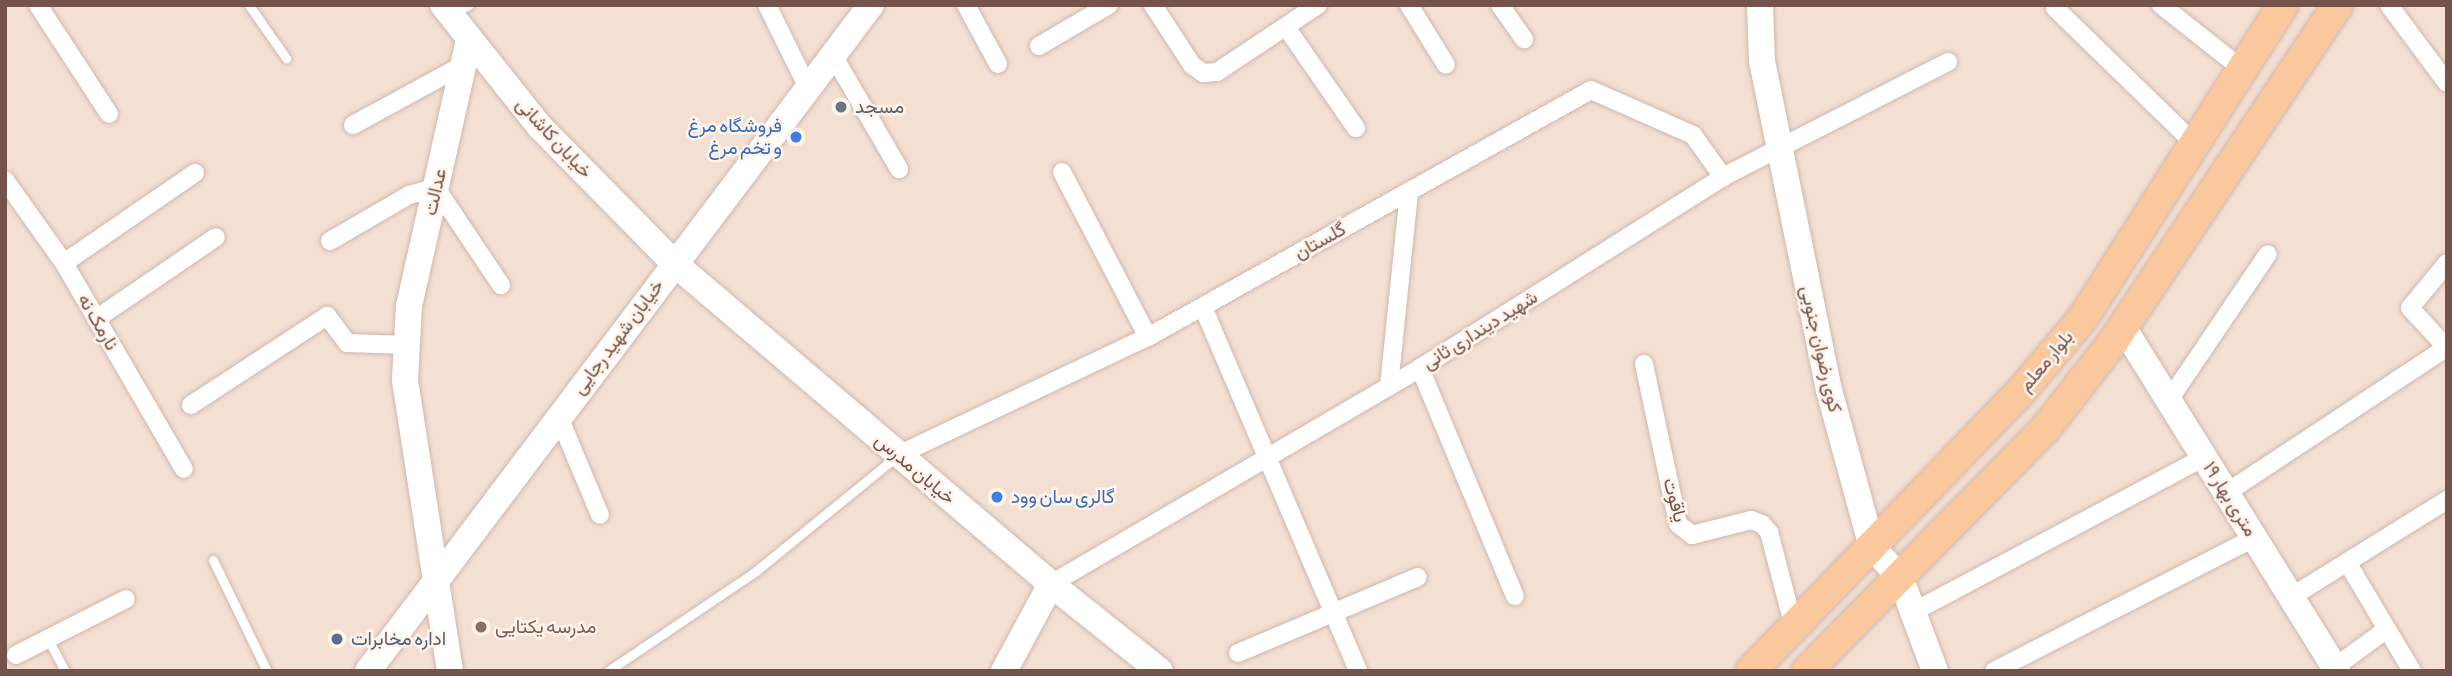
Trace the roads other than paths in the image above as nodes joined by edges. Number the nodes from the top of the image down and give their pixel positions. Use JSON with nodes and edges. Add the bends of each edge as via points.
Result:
{"nodes":[{"id":1,"x":38,"y":5,"type":"edge"},
{"id":2,"x":249,"y":5,"type":"edge"},
{"id":3,"x":767,"y":5,"type":"edge"},
{"id":4,"x":871,"y":5,"type":"edge"},
{"id":5,"x":966,"y":5,"type":"edge"},
{"id":6,"x":1109,"y":5,"type":"edge"},
{"id":7,"x":1153,"y":5,"type":"edge"},
{"id":8,"x":1318,"y":5,"type":"edge"},
{"id":9,"x":1409,"y":5,"type":"edge"},
{"id":10,"x":1500,"y":5,"type":"edge"},
{"id":11,"x":1759,"y":5,"type":"edge"},
{"id":12,"x":2161,"y":5,"type":"edge"},
{"id":13,"x":2283,"y":5,"type":"edge"},
{"id":14,"x":2338,"y":5,"type":"edge"},
{"id":15,"x":2389,"y":5,"type":"edge"},
{"id":16,"x":454,"y":8,"type":"edge"},
{"id":17,"x":2055,"y":8,"type":"dead end"},
{"id":18,"x":1286,"y":27,"type":"junction"},
{"id":19,"x":469,"y":39,"type":"junction"},
{"id":20,"x":1524,"y":39,"type":"dead end"},
{"id":21,"x":1039,"y":46,"type":"dead end"},
{"id":22,"x":833,"y":55,"type":"junction"},
{"id":23,"x":286,"y":58,"type":"dead end"},
{"id":24,"x":1948,"y":62,"type":"dead end"},
{"id":25,"x":998,"y":64,"type":"dead end"},
{"id":26,"x":463,"y":65,"type":"junction"},
{"id":27,"x":1446,"y":65,"type":"dead end"},
{"id":28,"x":2242,"y":69,"type":"junction"},
{"id":29,"x":2447,"y":83,"type":"edge"},
{"id":30,"x":808,"y":88,"type":"junction"},
{"id":31,"x":108,"y":114,"type":"dead end"},
{"id":32,"x":353,"y":125,"type":"dead end"},
{"id":33,"x":1356,"y":128,"type":"dead end"},
{"id":34,"x":2194,"y":143,"type":"junction"},
{"id":35,"x":1782,"y":148,"type":"junction"},
{"id":36,"x":899,"y":169,"type":"dead end"},
{"id":37,"x":1062,"y":172,"type":"dead end"},
{"id":38,"x":195,"y":173,"type":"dead end"},
{"id":39,"x":1723,"y":177,"type":"junction"},
{"id":40,"x":5,"y":180,"type":"edge"},
{"id":41,"x":436,"y":188,"type":"junction"},
{"id":42,"x":1409,"y":191,"type":"junction"},
{"id":43,"x":216,"y":237,"type":"dead end"},
{"id":44,"x":330,"y":242,"type":"dead end"},
{"id":45,"x":2268,"y":254,"type":"dead end"},
{"id":46,"x":64,"y":263,"type":"junction"},
{"id":47,"x":674,"y":263,"type":"junction"},
{"id":48,"x":2447,"y":263,"type":"edge"},
{"id":49,"x":501,"y":285,"type":"dead end"},
{"id":50,"x":1203,"y":307,"type":"junction"},
{"id":51,"x":96,"y":319,"type":"junction"},
{"id":52,"x":2123,"y":327,"type":"junction"},
{"id":53,"x":1148,"y":337,"type":"junction"},
{"id":54,"x":407,"y":345,"type":"junction"},
{"id":55,"x":2446,"y":348,"type":"edge"},
{"id":56,"x":1644,"y":364,"type":"dead end"},
{"id":57,"x":1420,"y":368,"type":"junction"},
{"id":58,"x":1389,"y":386,"type":"junction"},
{"id":59,"x":2169,"y":400,"type":"junction"},
{"id":60,"x":191,"y":405,"type":"dead end"},
{"id":61,"x":559,"y":417,"type":"junction"},
{"id":62,"x":898,"y":455,"type":"junction"},
{"id":63,"x":1271,"y":457,"type":"junction"},
{"id":64,"x":2204,"y":457,"type":"junction"},
{"id":65,"x":184,"y":469,"type":"dead end"},
{"id":66,"x":2226,"y":493,"type":"junction"},
{"id":67,"x":2447,"y":500,"type":"edge"},
{"id":68,"x":600,"y":515,"type":"dead end"},
{"id":69,"x":2254,"y":538,"type":"junction"},
{"id":70,"x":1872,"y":547,"type":"junction"},
{"id":71,"x":213,"y":560,"type":"dead end"},
{"id":72,"x":2347,"y":562,"type":"junction"},
{"id":73,"x":1418,"y":577,"type":"dead end"},
{"id":74,"x":1899,"y":577,"type":"junction"},
{"id":75,"x":1051,"y":584,"type":"junction"},
{"id":76,"x":434,"y":586,"type":"junction"},
{"id":77,"x":1515,"y":596,"type":"dead end"},
{"id":78,"x":2291,"y":597,"type":"junction"},
{"id":79,"x":126,"y":599,"type":"dead end"},
{"id":80,"x":1913,"y":612,"type":"junction"},
{"id":81,"x":1334,"y":616,"type":"junction"},
{"id":82,"x":1794,"y":627,"type":"junction"},
{"id":83,"x":2388,"y":629,"type":"junction"},
{"id":84,"x":48,"y":639,"type":"junction"},
{"id":85,"x":1238,"y":653,"type":"dead end"},
{"id":86,"x":16,"y":655,"type":"dead end"},
{"id":87,"x":2333,"y":669,"type":"edge"},
{"id":88,"x":65,"y":671,"type":"edge"},
{"id":89,"x":268,"y":671,"type":"edge"},
{"id":90,"x":368,"y":671,"type":"edge"},
{"id":91,"x":450,"y":671,"type":"edge"},
{"id":92,"x":608,"y":671,"type":"edge"},
{"id":93,"x":1004,"y":671,"type":"edge"},
{"id":94,"x":1160,"y":671,"type":"edge"},
{"id":95,"x":1358,"y":671,"type":"edge"},
{"id":96,"x":1751,"y":671,"type":"edge"},
{"id":97,"x":1807,"y":671,"type":"edge"},
{"id":98,"x":1935,"y":671,"type":"edge"},
{"id":99,"x":1994,"y":671,"type":"edge"},
{"id":100,"x":2412,"y":671,"type":"edge"}],
"edges":[{"from":1,"to":31,"type":"street"},
{"from":2,"to":23,"type":"lane"},
{"from":3,"to":30,"type":"street"},
{"from":4,"to":22,"type":"street","name":"خیابان شهید رجایی"},
{"from":5,"to":25,"type":"street"},
{"from":6,"to":21,"type":"street"},
{"from":7,"to":18,"type":"street","via":[[1192,65],[1203,73],[1217,72]]},
{"from":8,"to":18,"type":"street"},
{"from":9,"to":27,"type":"street"},
{"from":10,"to":20,"type":"street"},
{"from":11,"to":35,"type":"street","via":[[1762,61]]},
{"from":12,"to":28,"type":"street"},
{"from":13,"to":28,"type":"main road","name":"بلوار معلم"},
{"from":14,"to":52,"type":"main road","name":"بلوار معلم"},
{"from":15,"to":29,"type":"street"},
{"from":16,"to":19,"type":"street","name":"خیابان کاشانی"},
{"from":17,"to":34,"type":"street"},
{"from":18,"to":33,"type":"street"},
{"from":19,"to":26,"type":"street","name":"عدالت"},
{"from":19,"to":47,"type":"street","name":"خیابان کاشانی","via":[[540,127]]},
{"from":22,"to":30,"type":"street","name":"خیابان شهید رجایی"},
{"from":22,"to":36,"type":"street"},
{"from":24,"to":35,"type":"street","name":"شهید دینداری ثانی"},
{"from":26,"to":32,"type":"street"},
{"from":26,"to":41,"type":"street","name":"عدالت"},
{"from":28,"to":34,"type":"main road","name":"بلوار معلم"},
{"from":30,"to":47,"type":"street","name":"خیابان شهید رجایی"},
{"from":34,"to":70,"type":"main road","name":"بلوار معلم","via":[[2083,318],[2017,396]]},
{"from":35,"to":39,"type":"street","name":"شهید دینداری ثانی"},
{"from":35,"to":70,"type":"street","name":"کوی رضوان جنوبی","via":[[1829,390]]},
{"from":37,"to":53,"type":"street"},
{"from":38,"to":46,"type":"street"},
{"from":39,"to":42,"type":"street","name":"گلستان","via":[[1693,135],[1591,90]]},
{"from":39,"to":57,"type":"street","name":"شهید دینداری ثانی"},
{"from":40,"to":46,"type":"street","name":"نارمک نه"},
{"from":41,"to":44,"type":"street","via":[[409,195]]},
{"from":41,"to":49,"type":"street"},
{"from":41,"to":54,"type":"street","name":"عدالت","via":[[409,306]]},
{"from":42,"to":50,"type":"street","name":"گلستان"},
{"from":42,"to":58,"type":"street"},
{"from":43,"to":51,"type":"street"},
{"from":45,"to":59,"type":"street"},
{"from":46,"to":51,"type":"street","name":"نارمک نه"},
{"from":47,"to":61,"type":"street","name":"خیابان شهید رجایی"},
{"from":47,"to":62,"type":"street","name":"خیابان مدرس"},
{"from":48,"to":55,"type":"street","via":[[2410,309]]},
{"from":50,"to":53,"type":"street","name":"گلستان"},
{"from":50,"to":63,"type":"street"},
{"from":51,"to":65,"type":"street","name":"نارمک نه"},
{"from":52,"to":59,"type":"street","name":"۱۹ متری بهار"},
{"from":52,"to":74,"type":"main road","name":"بلوار معلم","via":[[2046,428]]},
{"from":53,"to":62,"type":"street","name":"گلستان"},
{"from":54,"to":60,"type":"street","via":[[347,343],[327,316]]},
{"from":54,"to":76,"type":"street","name":"عدالت","via":[[405,380]]},
{"from":55,"to":66,"type":"street"},
{"from":56,"to":82,"type":"street","name":"یاقوت","via":[[1678,524],[1692,535],[1751,520],[1762,524],[1769,531]]},
{"from":57,"to":58,"type":"street","name":"شهید دینداری ثانی"},
{"from":57,"to":77,"type":"street"},
{"from":58,"to":63,"type":"street","name":"شهید دینداری ثانی"},
{"from":59,"to":64,"type":"street","name":"۱۹ متری بهار"},
{"from":61,"to":68,"type":"street"},
{"from":61,"to":76,"type":"street","name":"خیابان شهید رجایی"},
{"from":62,"to":75,"type":"street","name":"خیابان مدرس"},
{"from":62,"to":92,"type":"lane","via":[[755,571]]},
{"from":63,"to":75,"type":"street","name":"شهید دینداری ثانی"},
{"from":63,"to":81,"type":"street"},
{"from":64,"to":66,"type":"street","name":"۱۹ متری بهار"},
{"from":64,"to":80,"type":"street"},
{"from":66,"to":69,"type":"street","name":"۱۹ متری بهار"},
{"from":67,"to":72,"type":"street"},
{"from":69,"to":78,"type":"street","name":"۱۹ متری بهار"},
{"from":69,"to":99,"type":"street"},
{"from":70,"to":74,"type":"street"},
{"from":70,"to":82,"type":"main road","name":"بلوار معلم"},
{"from":71,"to":89,"type":"lane"},
{"from":72,"to":78,"type":"street"},
{"from":72,"to":83,"type":"street"},
{"from":73,"to":81,"type":"street"},
{"from":74,"to":80,"type":"street"},
{"from":74,"to":97,"type":"main road","name":"بلوار معلم"},
{"from":75,"to":93,"type":"street"},
{"from":75,"to":94,"type":"street","name":"خیابان مدرس"},
{"from":76,"to":90,"type":"street","name":"خیابان شهید رجایی"},
{"from":76,"to":91,"type":"street","name":"عدالت"},
{"from":78,"to":87,"type":"street","name":"۱۹ متری بهار"},
{"from":79,"to":84,"type":"street"},
{"from":80,"to":98,"type":"street"},
{"from":81,"to":85,"type":"street"},
{"from":81,"to":95,"type":"street"},
{"from":82,"to":96,"type":"main road","name":"بلوار معلم"},
{"from":83,"to":87,"type":"street"},
{"from":83,"to":100,"type":"street"},
{"from":84,"to":86,"type":"street"},
{"from":84,"to":88,"type":"lane"}]}
